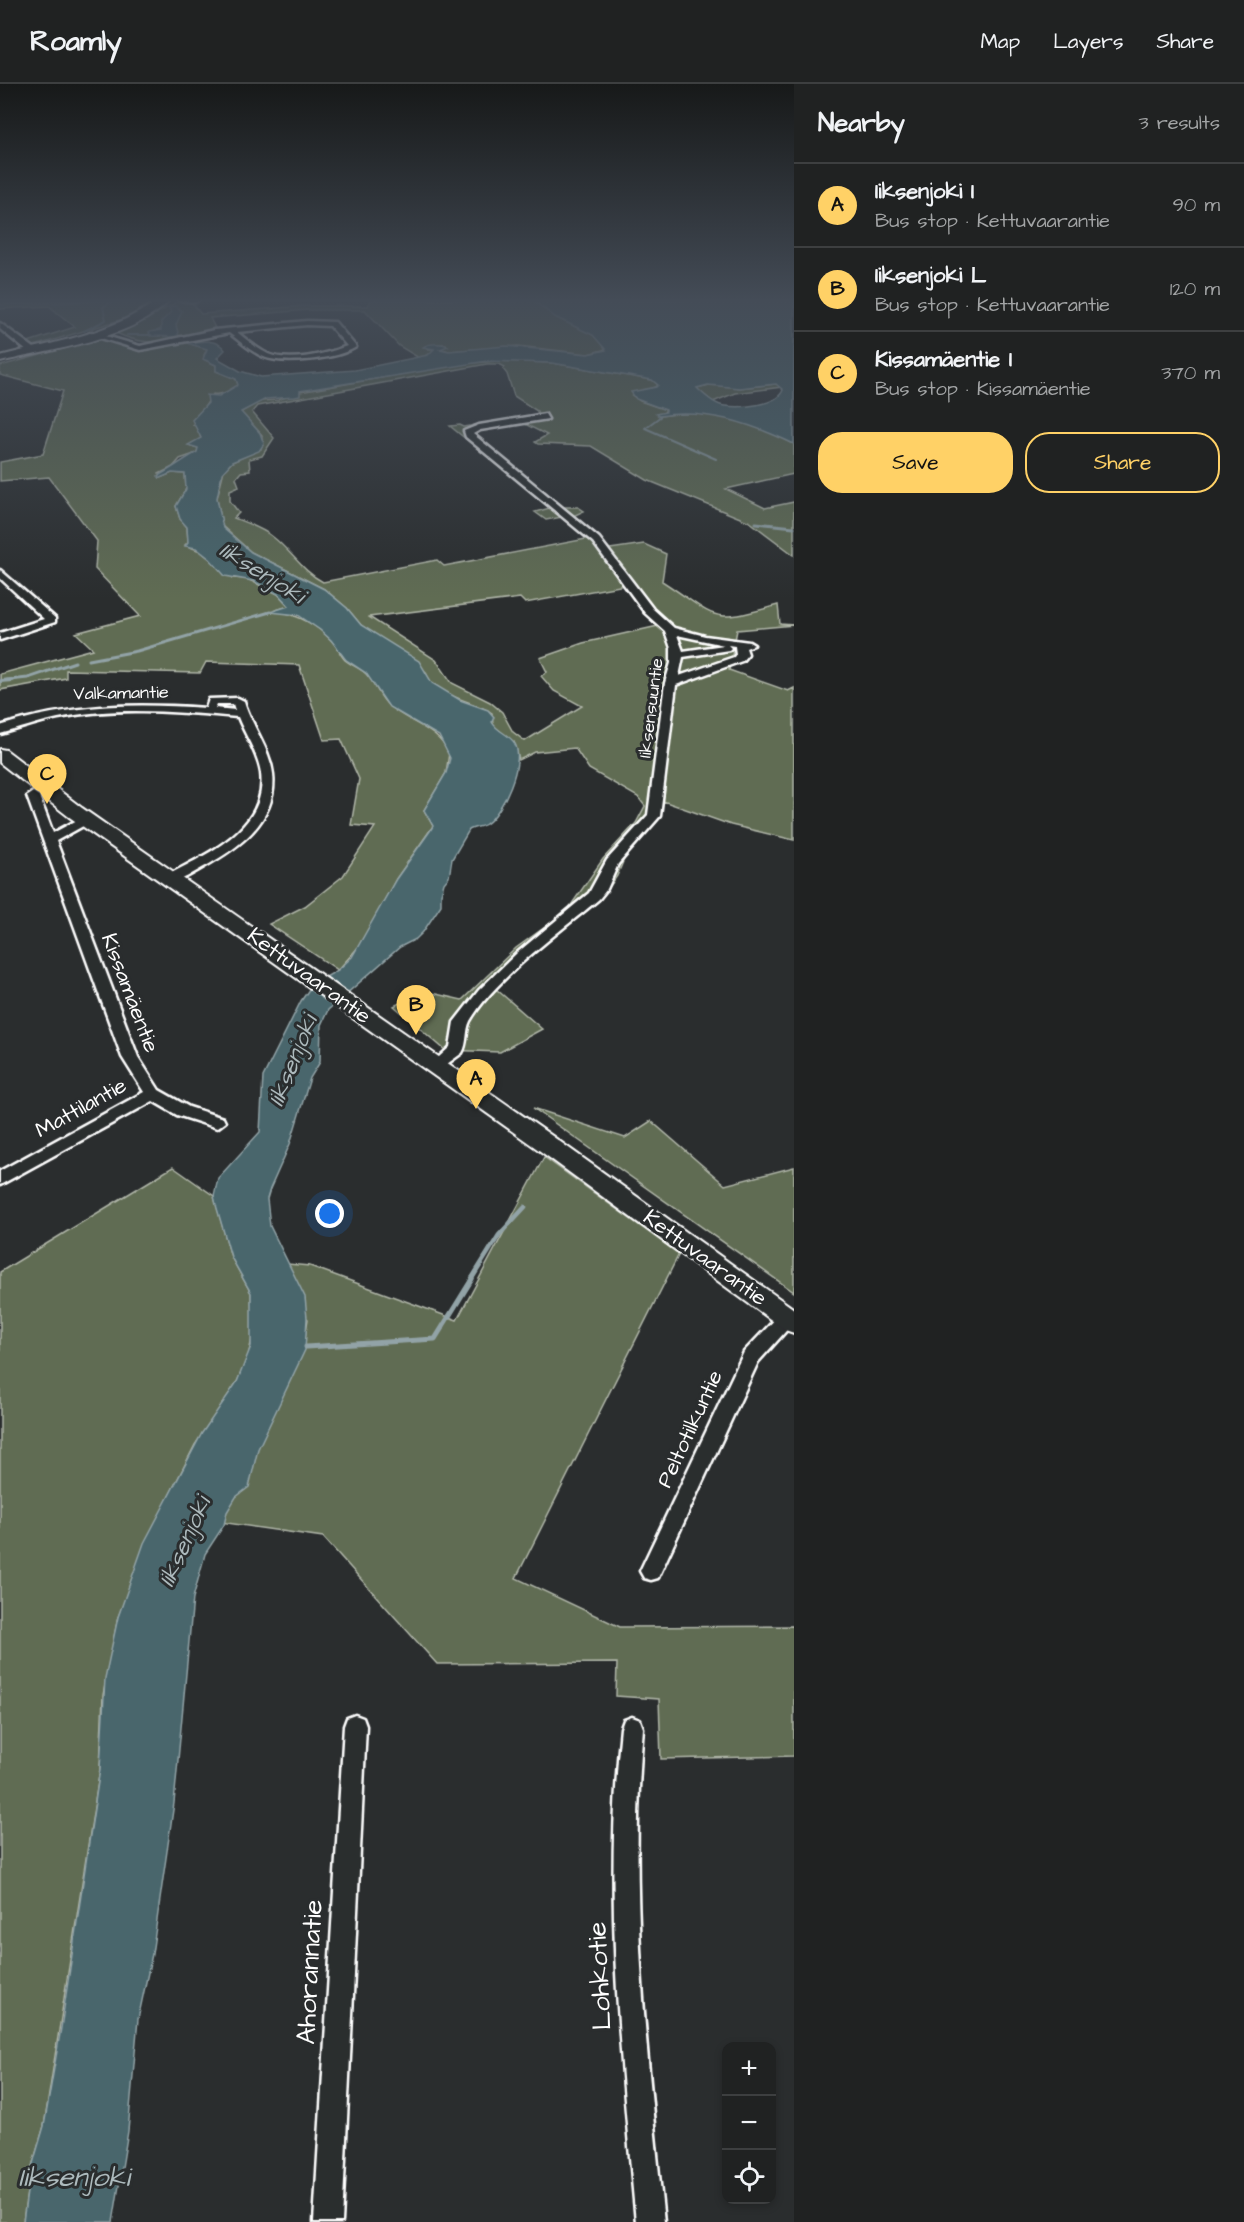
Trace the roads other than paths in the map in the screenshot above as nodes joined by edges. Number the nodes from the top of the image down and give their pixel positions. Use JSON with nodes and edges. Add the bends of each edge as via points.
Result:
{"nodes":[{"id":1,"x":545,"y":417,"type":"dead end"},
{"id":2,"x":0,"y":573,"type":"edge"},
{"id":3,"x":670,"y":630,"type":"junction"},
{"id":4,"x":0,"y":637,"type":"edge"},
{"id":5,"x":740,"y":647,"type":"junction"},
{"id":6,"x":676,"y":655,"type":"junction"},
{"id":7,"x":671,"y":683,"type":"junction"},
{"id":8,"x":0,"y":730,"type":"edge"},
{"id":9,"x":0,"y":754,"type":"edge"},
{"id":10,"x":33,"y":796,"type":"dead end"},
{"id":11,"x":88,"y":820,"type":"junction"},
{"id":12,"x":50,"y":840,"type":"junction"},
{"id":13,"x":173,"y":879,"type":"junction"},
{"id":14,"x":436,"y":1067,"type":"junction"},
{"id":15,"x":153,"y":1094,"type":"junction"},
{"id":16,"x":217,"y":1122,"type":"dead end"},
{"id":17,"x":0,"y":1179,"type":"edge"},
{"id":18,"x":790,"y":1320,"type":"edge"},
{"id":19,"x":651,"y":1570,"type":"dead end"},
{"id":20,"x":355,"y":1726,"type":"dead end"},
{"id":21,"x":632,"y":1728,"type":"dead end"},
{"id":22,"x":328,"y":2222,"type":"edge"},
{"id":23,"x":650,"y":2222,"type":"edge"}],
"edges":[{"from":1,"to":3,"type":"street","name":"Iiksensuuntie","via":[[468,431],[596,540],[649,610]]},
{"from":2,"to":4,"type":"street","via":[[51,620]]},
{"from":3,"to":5,"type":"street","via":[[749,645]]},
{"from":3,"to":6,"type":"street","name":"Iiksensuuntie"},
{"from":5,"to":6,"type":"street"},
{"from":5,"to":7,"type":"street","via":[[742,654],[738,659]]},
{"from":6,"to":7,"type":"street","name":"Iiksensuuntie"},
{"from":7,"to":14,"type":"street","name":"Iiksensuuntie","via":[[654,816],[612,862],[594,896],[522,956],[474,1004],[462,1022],[457,1049]]},
{"from":8,"to":13,"type":"street","name":"Valkamantie","via":[[54,713],[87,708],[242,714],[266,771],[268,786],[258,819],[232,846]]},
{"from":9,"to":11,"type":"street","name":"Kettuvaarantie"},
{"from":10,"to":12,"type":"street","name":"Kissamäentie"},
{"from":11,"to":12,"type":"street"},
{"from":11,"to":13,"type":"street","name":"Kettuvaarantie"},
{"from":12,"to":15,"type":"street","name":"Kissamäentie","via":[[130,1057]]},
{"from":13,"to":14,"type":"street","name":"Kettuvaarantie"},
{"from":14,"to":18,"type":"street","name":"Kettuvaarantie"},
{"from":15,"to":16,"type":"street","name":"Kissamäentie","via":[[183,1111]]},
{"from":15,"to":17,"type":"street","name":"Mattilantie"},
{"from":18,"to":19,"type":"street","name":"Peltotilkuntie","via":[[751,1357]]},
{"from":20,"to":22,"type":"street","name":"Ahorannatie"},
{"from":21,"to":23,"type":"street","name":"Lohkotie","via":[[625,1785],[627,1918],[635,2078]]}]}
